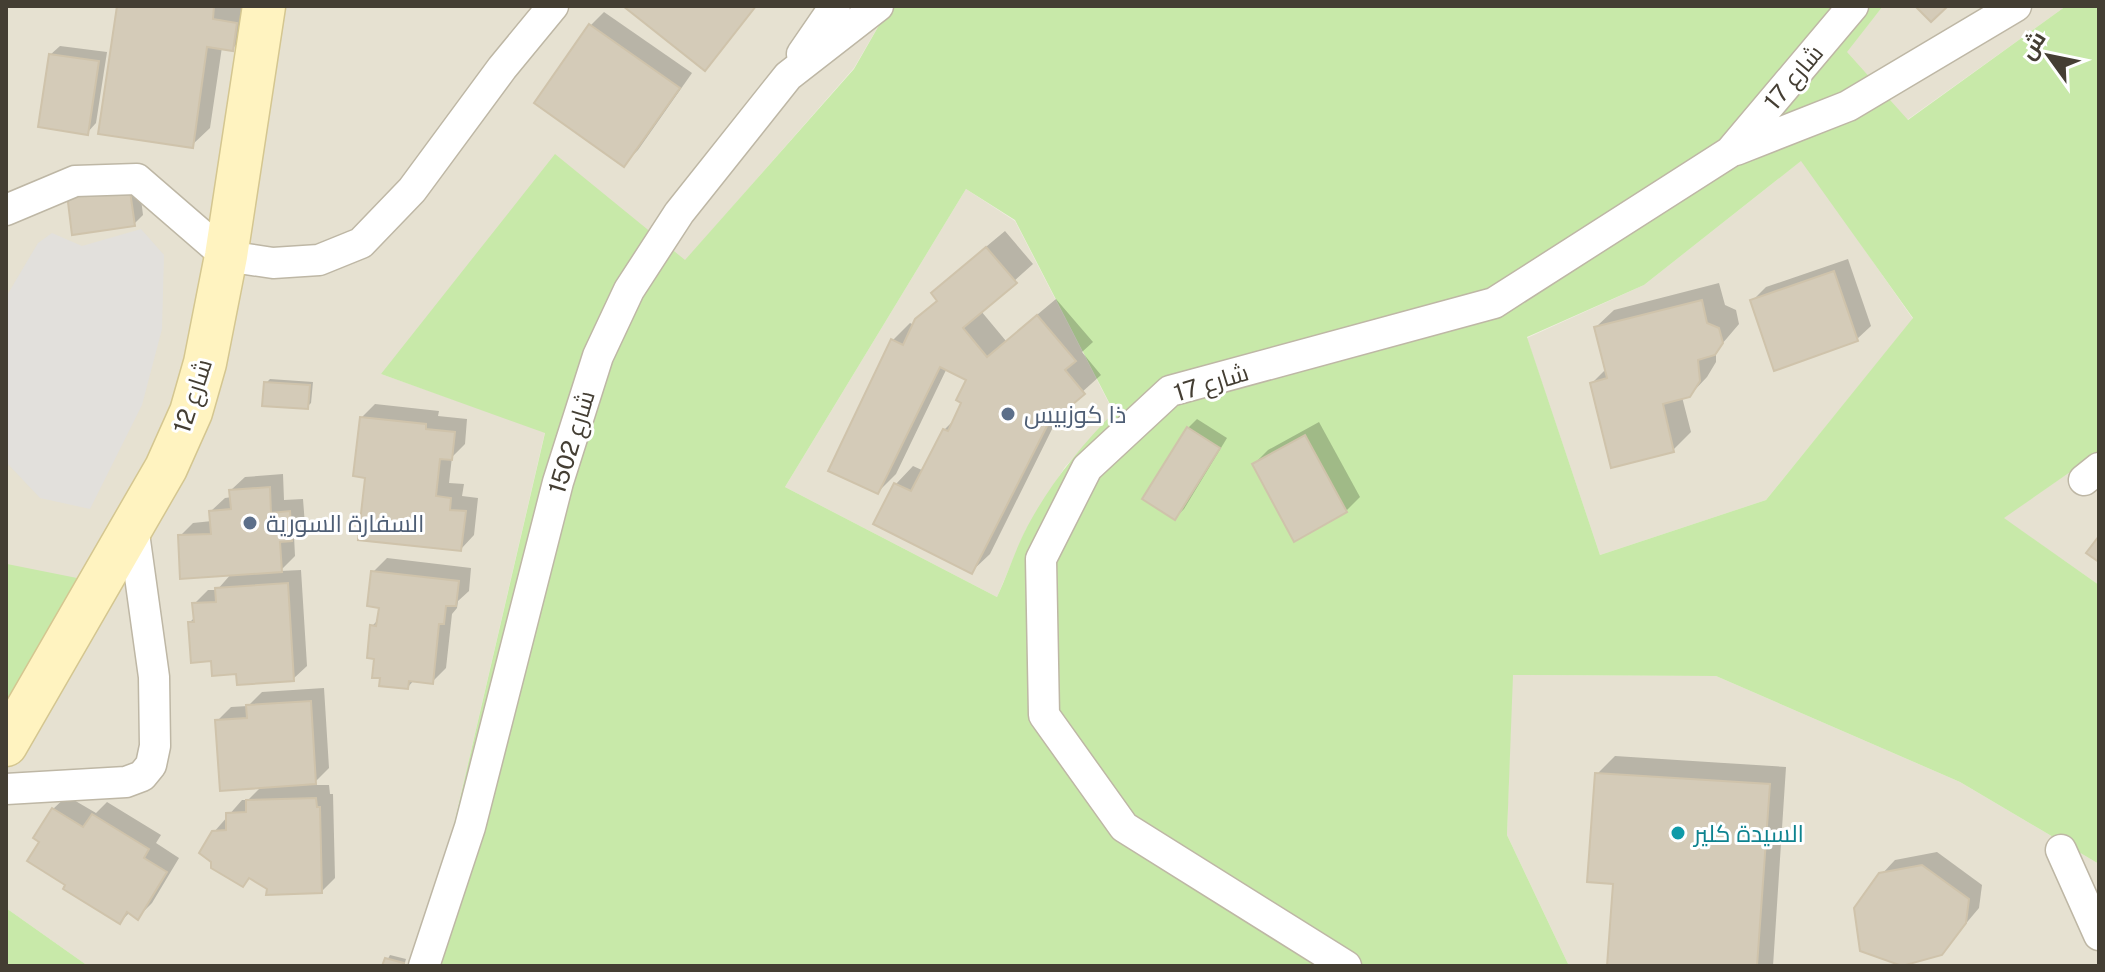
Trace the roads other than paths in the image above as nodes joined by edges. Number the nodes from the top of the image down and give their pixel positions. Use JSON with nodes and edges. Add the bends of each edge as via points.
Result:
{"nodes":[{"id":1,"x":264,"y":6,"type":"edge"},
{"id":2,"x":553,"y":6,"type":"edge"},
{"id":3,"x":835,"y":6,"type":"edge"},
{"id":4,"x":878,"y":6,"type":"edge"},
{"id":5,"x":1853,"y":6,"type":"edge"},
{"id":6,"x":2016,"y":6,"type":"edge"},
{"id":7,"x":788,"y":76,"type":"junction"},
{"id":8,"x":1730,"y":152,"type":"junction"},
{"id":9,"x":6,"y":210,"type":"edge"},
{"id":10,"x":226,"y":256,"type":"junction"},
{"id":11,"x":133,"y":526,"type":"junction"},
{"id":12,"x":6,"y":745,"type":"edge"},
{"id":13,"x":6,"y":789,"type":"edge"},
{"id":14,"x":2061,"y":850,"type":"dead end"},
{"id":15,"x":2099,"y":935,"type":"edge"},
{"id":16,"x":424,"y":966,"type":"edge"},
{"id":17,"x":1346,"y":966,"type":"edge"}],
"edges":[{"from":1,"to":10,"type":"main road","name":"شارع 12"},
{"from":2,"to":10,"type":"street","via":[[412,190],[361,243],[319,260],[273,263]]},
{"from":3,"to":7,"type":"street"},
{"from":4,"to":7,"type":"street","name":"شارع 1502"},
{"from":5,"to":8,"type":"street","name":"شارع 17"},
{"from":6,"to":8,"type":"street","via":[[1848,106]]},
{"from":7,"to":16,"type":"street","name":"شارع 1502","via":[[679,213],[629,290],[598,356],[558,482],[470,827]]},
{"from":8,"to":17,"type":"street","name":"شارع 17","via":[[1494,303],[1170,391],[1087,468],[1041,559],[1044,715],[1124,827]]},
{"from":9,"to":10,"type":"street","via":[[75,181],[137,179]]},
{"from":10,"to":11,"type":"main road","name":"شارع 12","via":[[191,412]]},
{"from":11,"to":12,"type":"main road","name":"شارع 12"},
{"from":11,"to":13,"type":"street","via":[[154,677],[151,765],[142,776],[126,782]]},
{"from":14,"to":15,"type":"street"}]}
